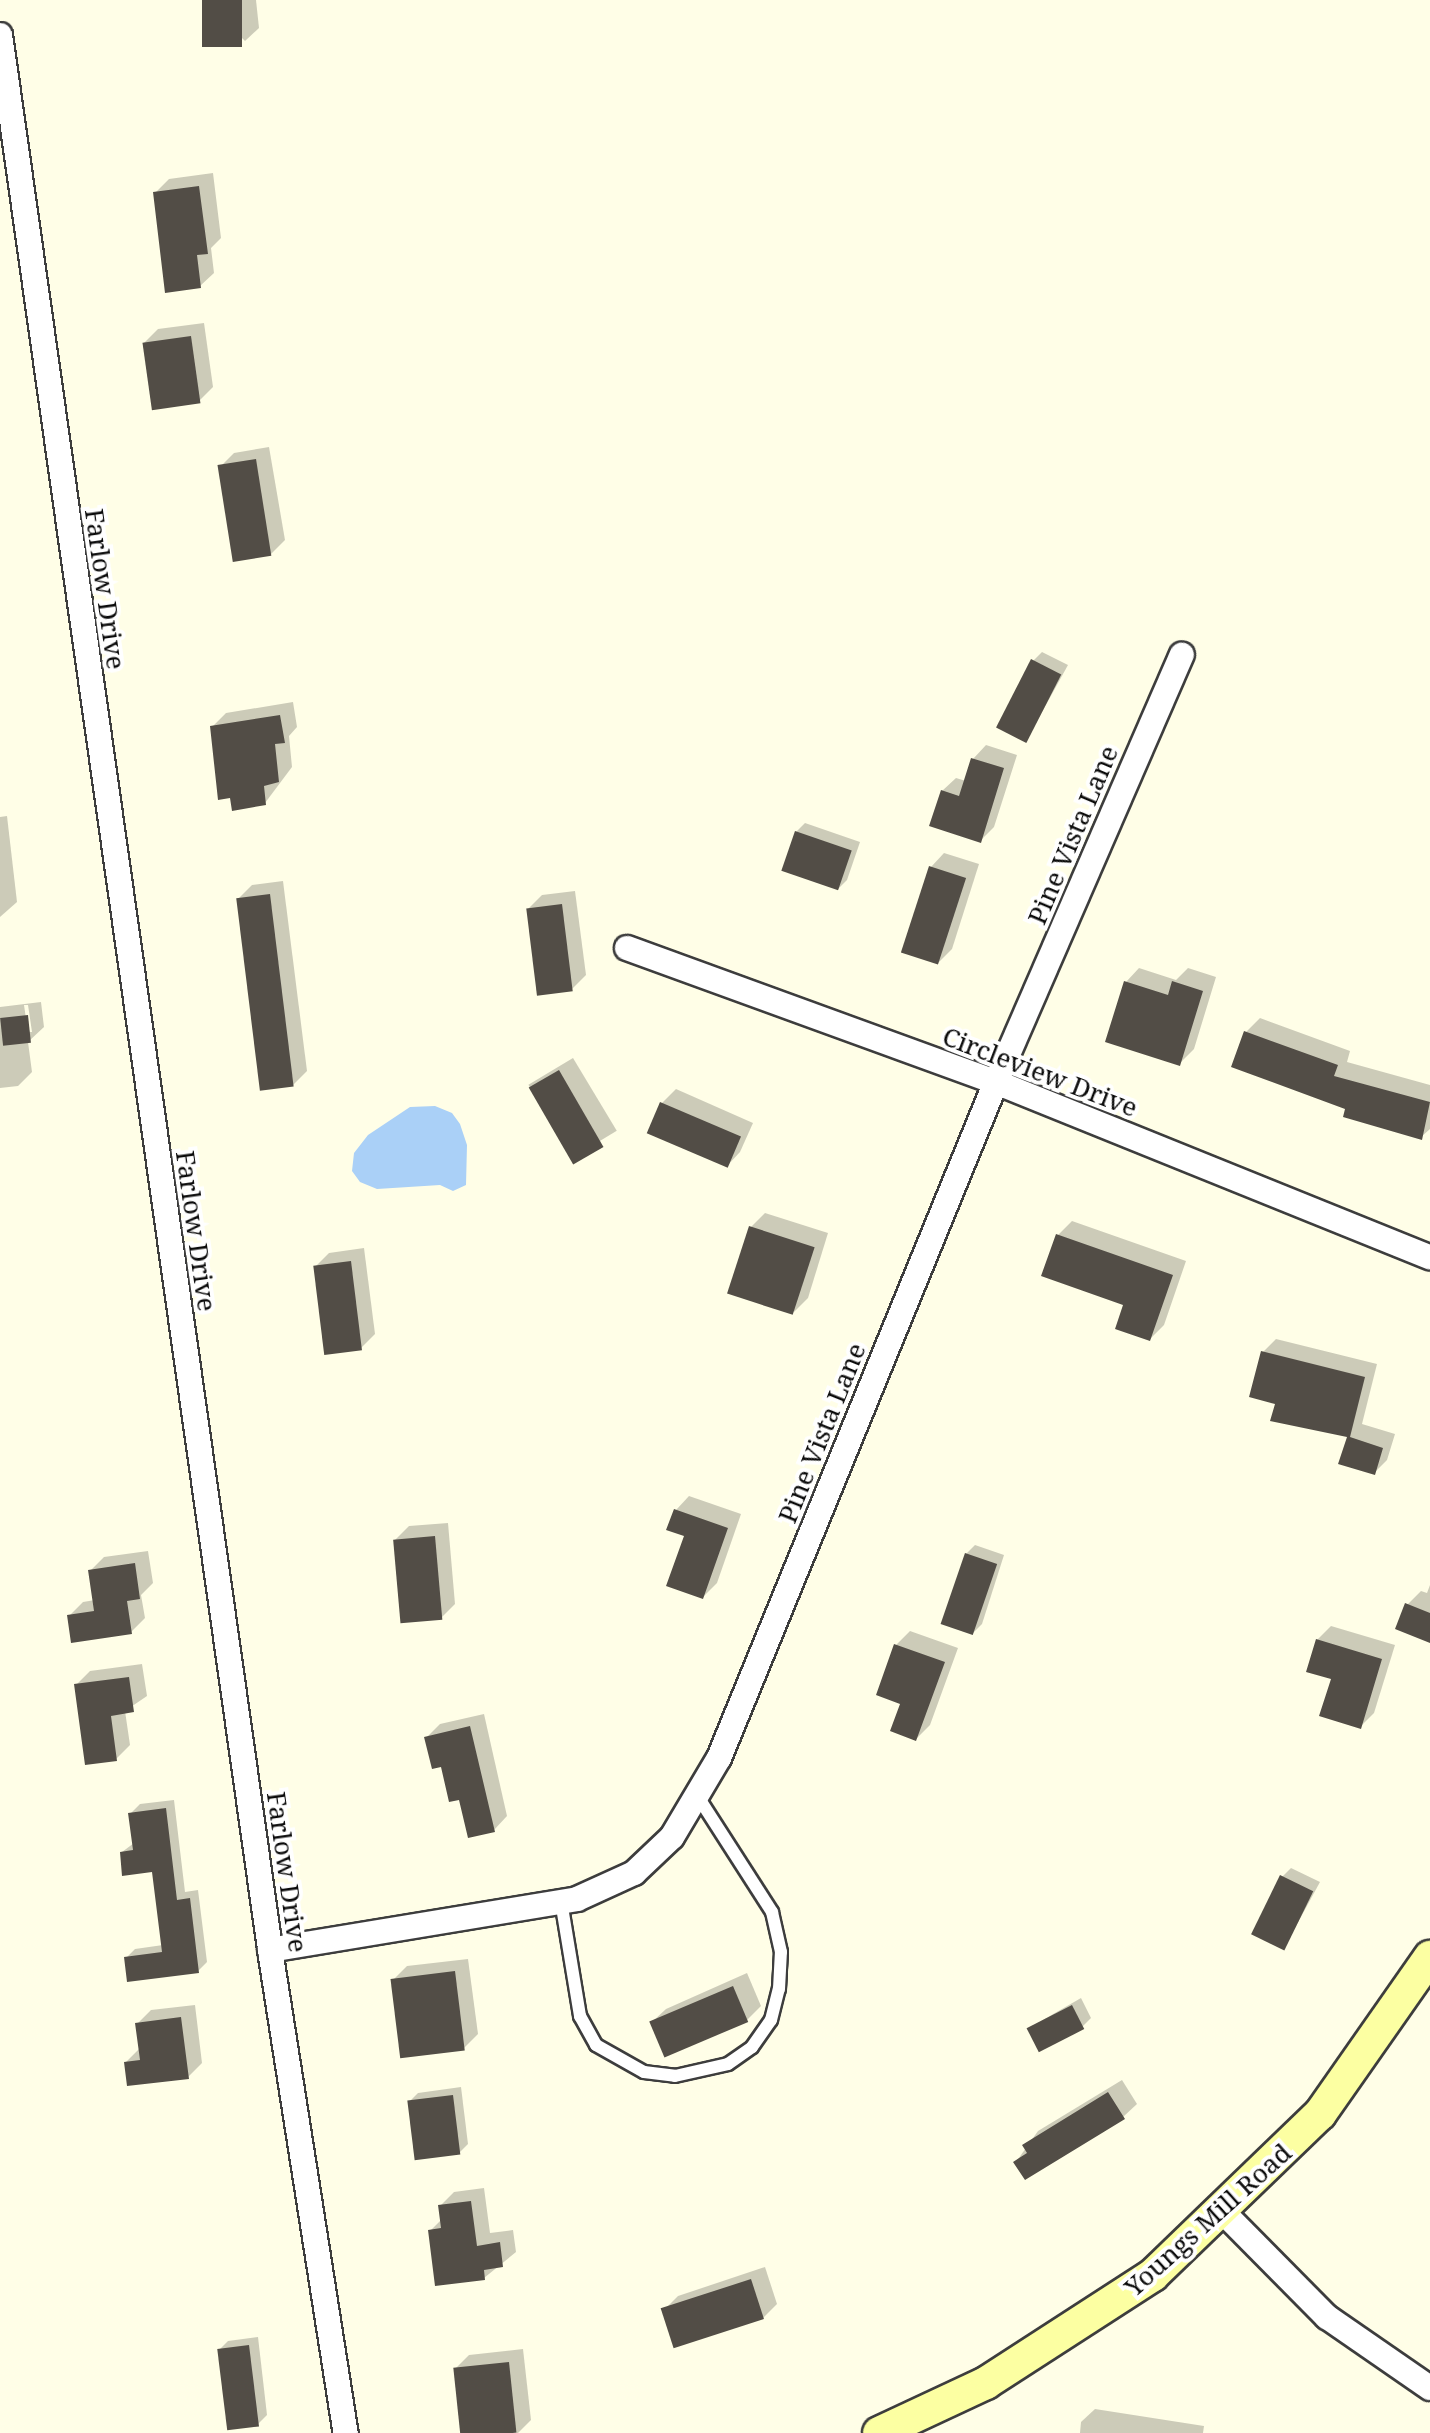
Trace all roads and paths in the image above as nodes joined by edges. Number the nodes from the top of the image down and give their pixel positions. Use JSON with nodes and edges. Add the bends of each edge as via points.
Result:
{"nodes":[{"id":1,"x":0,"y":35,"type":"edge"},
{"id":2,"x":1182,"y":655,"type":"dead end"},
{"id":3,"x":627,"y":948,"type":"dead end"},
{"id":4,"x":996,"y":1082,"type":"junction"},
{"id":5,"x":1430,"y":1257,"type":"edge"},
{"id":6,"x":697,"y":1795,"type":"junction"},
{"id":7,"x":561,"y":1901,"type":"junction"},
{"id":8,"x":270,"y":1950,"type":"junction"},
{"id":9,"x":1430,"y":1957,"type":"edge"},
{"id":10,"x":1223,"y":2212,"type":"junction"},
{"id":11,"x":1430,"y":2388,"type":"edge"},
{"id":12,"x":346,"y":2433,"type":"edge"},
{"id":13,"x":879,"y":2433,"type":"edge"}],
"edges":[{"from":1,"to":8,"type":"street","name":"Farlow Drive"},
{"from":2,"to":4,"type":"street","name":"Pine Vista Lane"},
{"from":3,"to":4,"type":"street","name":"Circleview Drive"},
{"from":4,"to":5,"type":"street","name":"Circleview Drive"},
{"from":4,"to":6,"type":"street","name":"Pine Vista Lane","via":[[719,1758]]},
{"from":6,"to":7,"type":"street","name":"Pine Vista Lane","via":[[672,1837],[634,1873]]},
{"from":6,"to":7,"type":"lane","via":[[772,1912],[781,1952],[771,2020],[752,2047],[728,2064],[675,2076],[644,2072],[596,2045],[580,2016]]},
{"from":7,"to":8,"type":"street","name":"Pine Vista Lane"},
{"from":8,"to":12,"type":"street","name":"Farlow Drive"},
{"from":9,"to":10,"type":"street","name":"Youngs Mill Road","via":[[1320,2114]]},
{"from":10,"to":11,"type":"street","via":[[1327,2317]]},
{"from":10,"to":13,"type":"street","name":"Youngs Mill Road","via":[[1109,2307],[986,2383]]}]}
